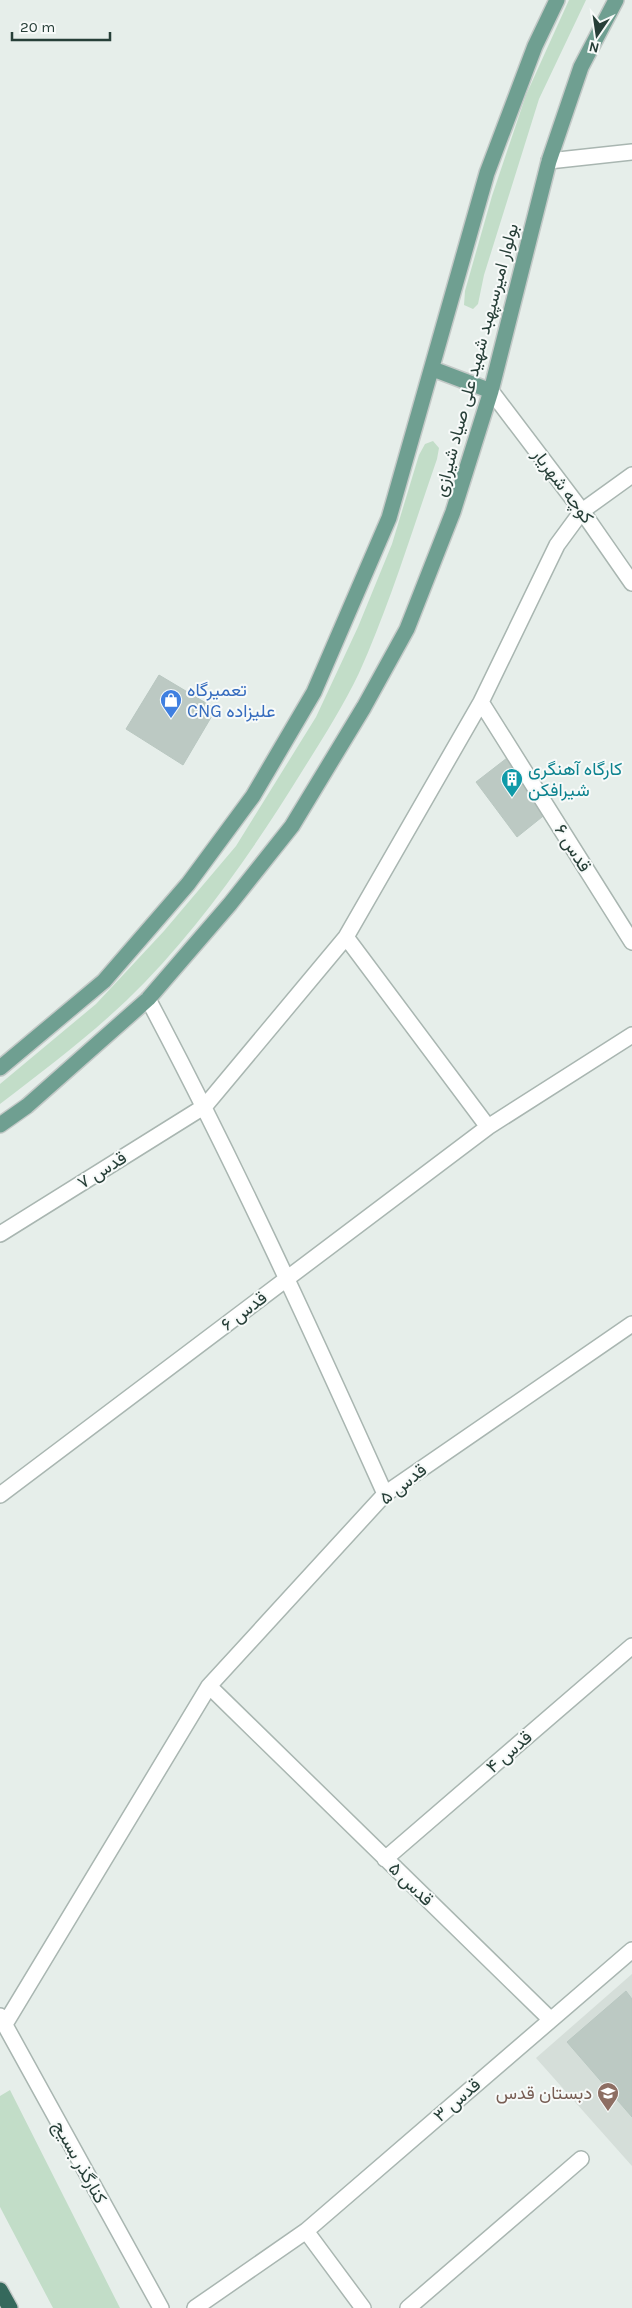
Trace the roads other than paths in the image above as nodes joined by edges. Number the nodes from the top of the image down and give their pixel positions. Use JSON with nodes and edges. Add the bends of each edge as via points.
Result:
{"nodes":[{"id":1,"x":557,"y":0,"type":"edge"},
{"id":2,"x":616,"y":0,"type":"edge"},
{"id":3,"x":632,"y":152,"type":"edge"},
{"id":4,"x":549,"y":161,"type":"junction"},
{"id":5,"x":433,"y":369,"type":"junction"},
{"id":6,"x":491,"y":391,"type":"junction"},
{"id":7,"x":632,"y":475,"type":"edge"},
{"id":8,"x":582,"y":511,"type":"junction"},
{"id":9,"x":632,"y":583,"type":"edge"},
{"id":10,"x":481,"y":702,"type":"junction"},
{"id":11,"x":346,"y":937,"type":"junction"},
{"id":12,"x":632,"y":942,"type":"edge"},
{"id":13,"x":148,"y":999,"type":"junction"},
{"id":14,"x":632,"y":1035,"type":"edge"},
{"id":15,"x":0,"y":1068,"type":"edge"},
{"id":16,"x":205,"y":1106,"type":"junction"},
{"id":17,"x":0,"y":1124,"type":"edge"},
{"id":18,"x":488,"y":1127,"type":"junction"},
{"id":19,"x":0,"y":1234,"type":"edge"},
{"id":20,"x":288,"y":1279,"type":"junction"},
{"id":21,"x":632,"y":1324,"type":"edge"},
{"id":22,"x":385,"y":1494,"type":"junction"},
{"id":23,"x":0,"y":1495,"type":"edge"},
{"id":24,"x":632,"y":1646,"type":"edge"},
{"id":25,"x":209,"y":1686,"type":"junction"},
{"id":26,"x":385,"y":1859,"type":"junction"},
{"id":27,"x":632,"y":1950,"type":"edge"},
{"id":28,"x":2,"y":2020,"type":"edge"},
{"id":29,"x":550,"y":2020,"type":"junction"},
{"id":30,"x":581,"y":2159,"type":"dead end"},
{"id":31,"x":306,"y":2231,"type":"junction"},
{"id":32,"x":0,"y":2290,"type":"edge"},
{"id":33,"x":10,"y":2308,"type":"edge"},
{"id":34,"x":161,"y":2308,"type":"edge"},
{"id":35,"x":195,"y":2308,"type":"edge"},
{"id":36,"x":363,"y":2308,"type":"edge"},
{"id":37,"x":408,"y":2308,"type":"edge"}],
"edges":[{"from":1,"to":5,"type":"main road","via":[[535,46],[487,173]]},
{"from":2,"to":4,"type":"main road","name":"بولوار امیرسپهبد شهید علی صیاد شیرازی","via":[[581,67]]},
{"from":3,"to":4,"type":"street"},
{"from":4,"to":6,"type":"main road","name":"بولوار امیرسپهبد شهید علی صیاد شیرازی"},
{"from":5,"to":6,"type":"main road"},
{"from":5,"to":15,"type":"main road","via":[[389,518],[314,692],[253,796],[188,884],[104,981]]},
{"from":6,"to":8,"type":"street","name":"کوچه شهریار"},
{"from":6,"to":13,"type":"main road","name":"بولوار امیرسپهبد شهید علی صیاد شیرازی","via":[[453,512],[407,628],[364,707],[292,826]]},
{"from":7,"to":8,"type":"street","name":"قدس ۷"},
{"from":8,"to":9,"type":"street","name":"کوچه شهریار"},
{"from":8,"to":10,"type":"street","name":"قدس ۷","via":[[557,545]]},
{"from":10,"to":11,"type":"street","name":"قدس ۷"},
{"from":10,"to":12,"type":"street","name":"قدس ۶"},
{"from":11,"to":16,"type":"street","name":"قدس ۷"},
{"from":11,"to":18,"type":"street"},
{"from":13,"to":16,"type":"street"},
{"from":13,"to":17,"type":"main road","name":"بولوار امیرسپهبد شهید علی صیاد شیرازی","via":[[27,1106]]},
{"from":14,"to":18,"type":"street","name":"قدس ۶"},
{"from":16,"to":19,"type":"street","name":"قدس ۷"},
{"from":16,"to":20,"type":"street"},
{"from":18,"to":20,"type":"street","name":"قدس ۶"},
{"from":20,"to":22,"type":"street"},
{"from":20,"to":23,"type":"street","name":"قدس ۶"},
{"from":21,"to":22,"type":"street","name":"قدس ۵"},
{"from":22,"to":25,"type":"street","name":"قدس ۵"},
{"from":24,"to":26,"type":"street","name":"قدس ۴"},
{"from":25,"to":26,"type":"street","name":"قدس ۵"},
{"from":25,"to":28,"type":"street","name":"قدس ۵"},
{"from":26,"to":29,"type":"street","name":"قدس ۵"},
{"from":27,"to":29,"type":"street","name":"قدس ۳"},
{"from":28,"to":34,"type":"street","name":"کنارگذر بسیج"},
{"from":29,"to":31,"type":"street","name":"قدس ۳"},
{"from":30,"to":37,"type":"street"},
{"from":31,"to":35,"type":"street","name":"قدس ۳"},
{"from":31,"to":36,"type":"street"},
{"from":32,"to":33,"type":"highway"}]}
